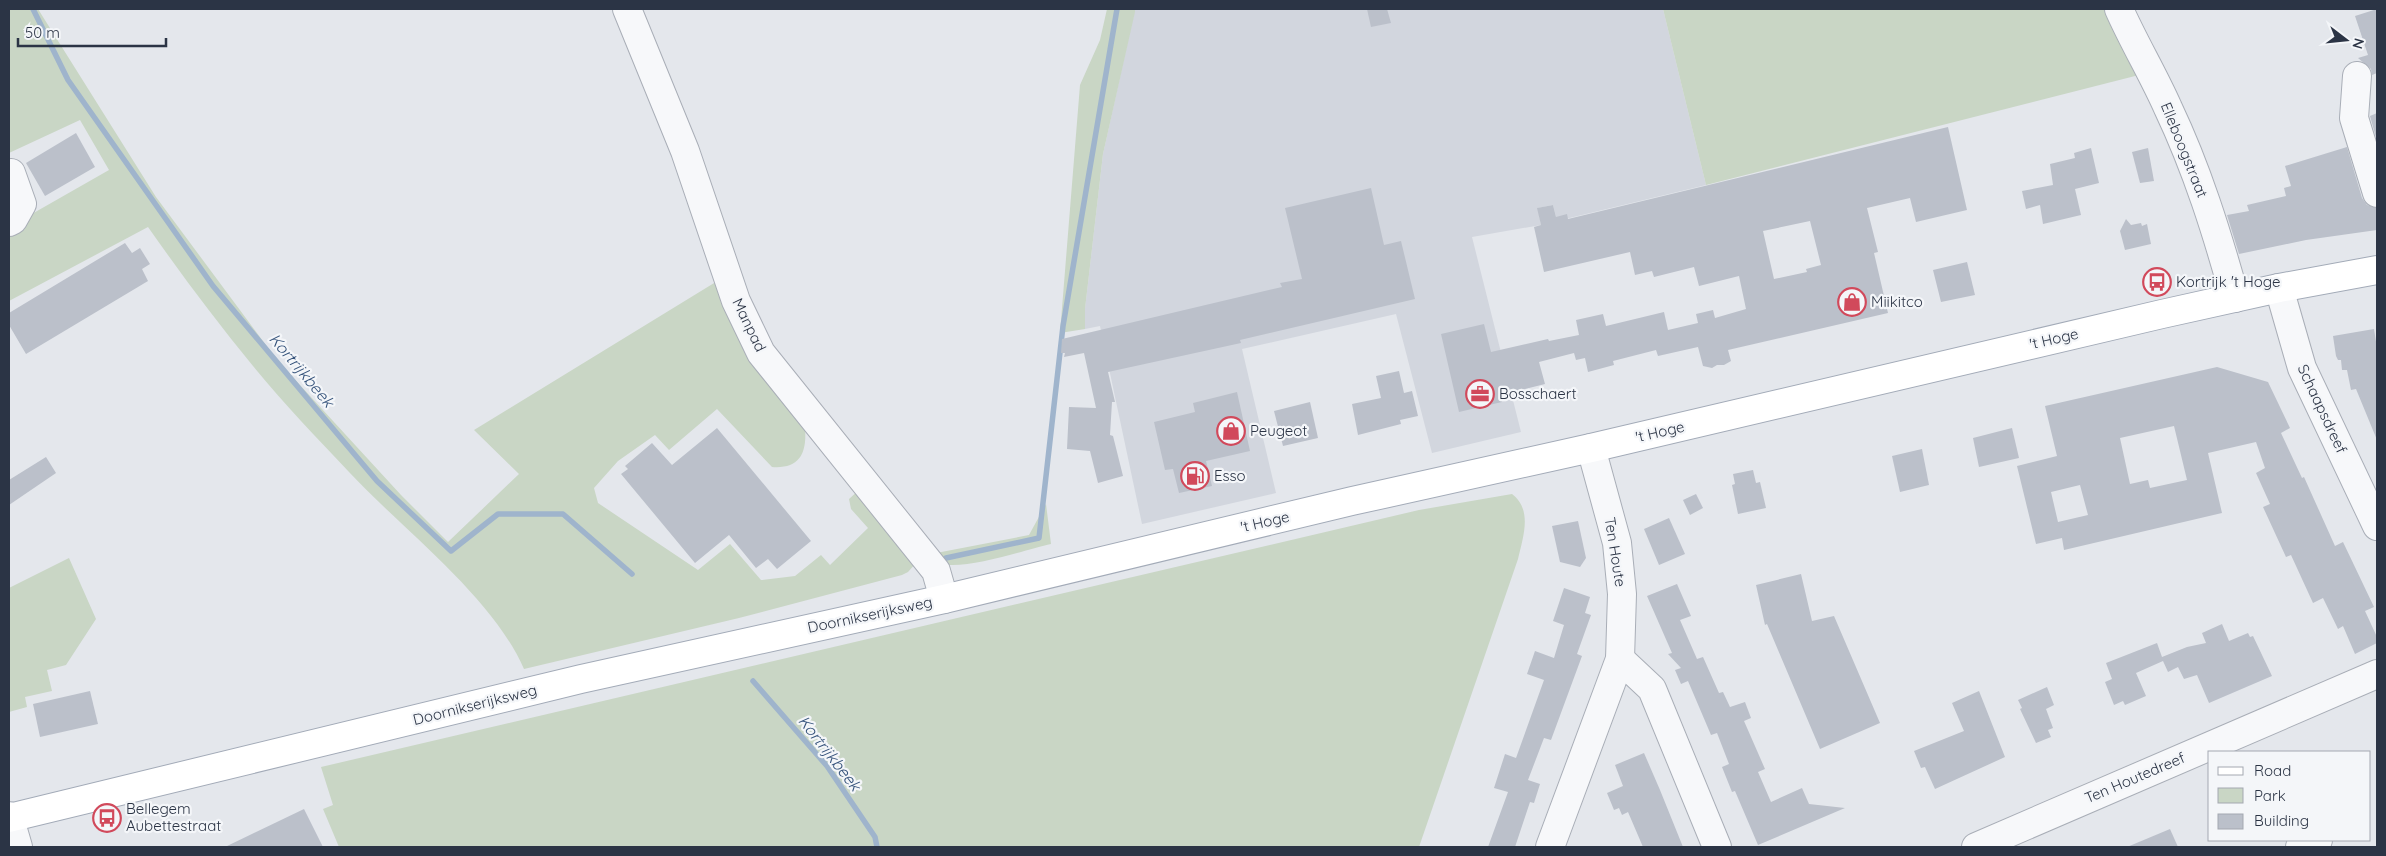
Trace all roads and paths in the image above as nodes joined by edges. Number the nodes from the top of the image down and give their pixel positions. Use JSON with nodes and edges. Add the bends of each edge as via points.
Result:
{"nodes":[{"id":1,"x":627,"y":9,"type":"edge"},
{"id":2,"x":2119,"y":9,"type":"edge"},
{"id":3,"x":2357,"y":76,"type":"dead end"},
{"id":4,"x":12,"y":173,"type":"dead end"},
{"id":5,"x":2377,"y":193,"type":"edge"},
{"id":6,"x":9,"y":222,"type":"edge"},
{"id":7,"x":2377,"y":270,"type":"edge"},
{"id":8,"x":2279,"y":288,"type":"junction"},
{"id":9,"x":2235,"y":298,"type":"junction"},
{"id":10,"x":1592,"y":448,"type":"junction"},
{"id":11,"x":2377,"y":526,"type":"edge"},
{"id":12,"x":944,"y":599,"type":"junction"},
{"id":13,"x":1620,"y":659,"type":"junction"},
{"id":14,"x":2377,"y":674,"type":"edge"},
{"id":15,"x":9,"y":818,"type":"edge"},
{"id":16,"x":2315,"y":841,"type":"edge"},
{"id":17,"x":18,"y":847,"type":"edge"},
{"id":18,"x":1550,"y":847,"type":"edge"},
{"id":19,"x":1717,"y":847,"type":"edge"},
{"id":20,"x":1976,"y":847,"type":"edge"},
{"id":21,"x":2300,"y":847,"type":"edge"}],
"edges":[{"from":1,"to":12,"type":"street","name":"Manpad","via":[[685,151],[736,301],[761,353],[936,571]]},
{"from":2,"to":9,"type":"street","name":"Elleboogstraat","via":[[2168,107],[2197,178]]},
{"from":3,"to":5,"type":"street","via":[[2354,118]]},
{"from":4,"to":6,"type":"street","via":[[22,204]]},
{"from":7,"to":8,"type":"main road","name":"'t Hoge"},
{"from":8,"to":9,"type":"main road","name":"'t Hoge"},
{"from":8,"to":11,"type":"street","name":"Schaapsdreef","via":[[2302,368]]},
{"from":9,"to":10,"type":"main road","name":"'t Hoge"},
{"from":10,"to":12,"type":"main road","name":"'t Hoge","via":[[1352,501]]},
{"from":10,"to":13,"type":"street","name":"Ten Houte","via":[[1617,543],[1622,594]]},
{"from":12,"to":15,"type":"main road","name":"Doornikserijksweg","via":[[581,679]]},
{"from":13,"to":18,"type":"street","name":"Ten Houte"},
{"from":13,"to":19,"type":"street","via":[[1652,690]]},
{"from":14,"to":20,"type":"street","name":"Ten Houtedreef"},
{"from":15,"to":17,"type":"street"},
{"from":16,"to":21,"type":"street"}]}
